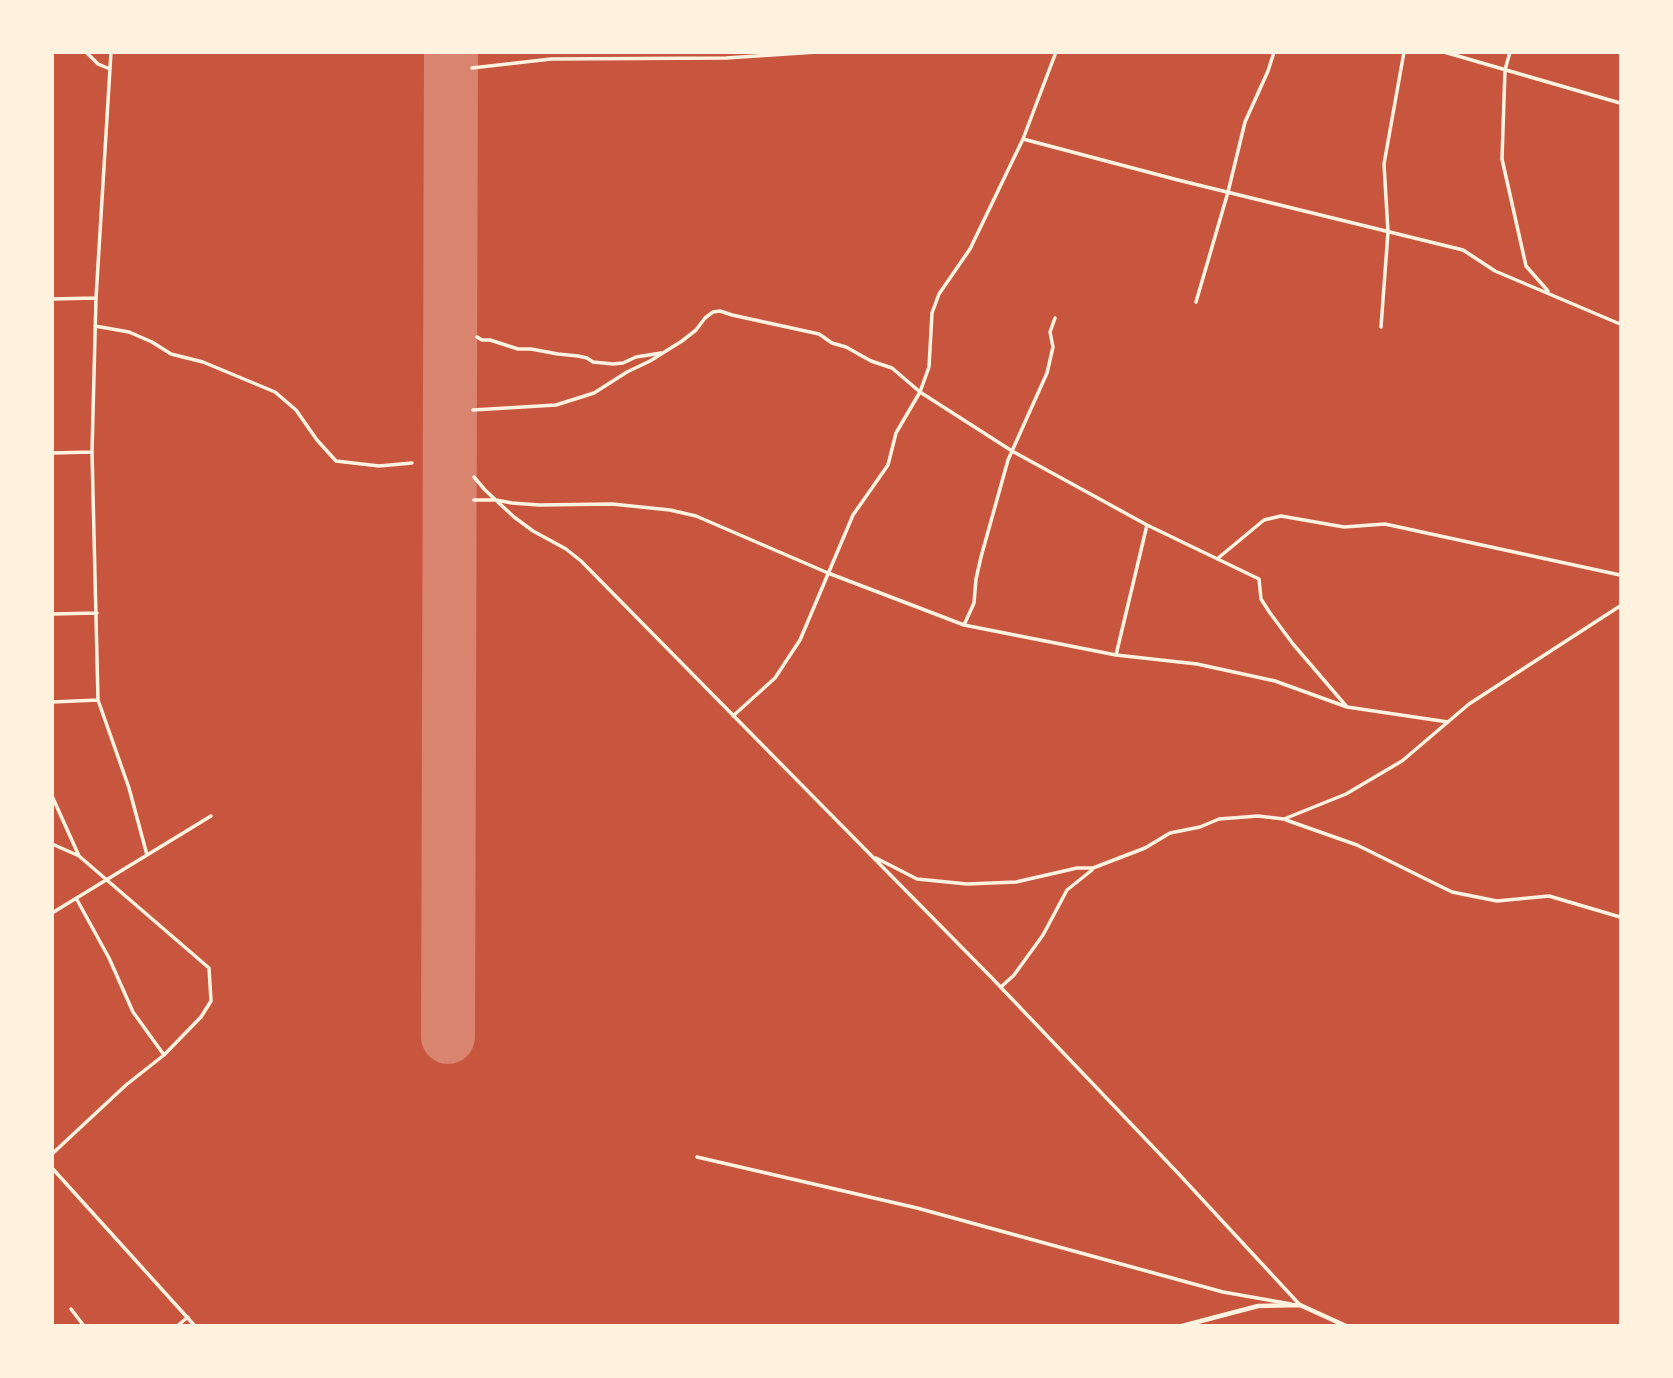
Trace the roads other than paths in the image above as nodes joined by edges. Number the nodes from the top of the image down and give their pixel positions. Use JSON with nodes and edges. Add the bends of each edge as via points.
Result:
{"nodes":[{"id":1,"x":86,"y":52,"type":"edge"},
{"id":2,"x":111,"y":52,"type":"edge"},
{"id":3,"x":817,"y":52,"type":"edge"},
{"id":4,"x":1056,"y":52,"type":"edge"},
{"id":5,"x":1274,"y":52,"type":"edge"},
{"id":6,"x":1404,"y":52,"type":"edge"},
{"id":7,"x":1444,"y":52,"type":"edge"},
{"id":8,"x":1510,"y":52,"type":"edge"},
{"id":9,"x":472,"y":68,"type":"dead end"},
{"id":10,"x":110,"y":69,"type":"junction"},
{"id":11,"x":1505,"y":70,"type":"junction"},
{"id":12,"x":1620,"y":103,"type":"edge"},
{"id":13,"x":1023,"y":139,"type":"junction"},
{"id":14,"x":1228,"y":191,"type":"junction"},
{"id":15,"x":1388,"y":232,"type":"junction"},
{"id":16,"x":1550,"y":294,"type":"junction"},
{"id":17,"x":96,"y":298,"type":"junction"},
{"id":18,"x":52,"y":299,"type":"edge"},
{"id":19,"x":1196,"y":302,"type":"dead end"},
{"id":20,"x":1055,"y":318,"type":"dead end"},
{"id":21,"x":1620,"y":324,"type":"edge"},
{"id":22,"x":95,"y":326,"type":"junction"},
{"id":23,"x":1381,"y":327,"type":"dead end"},
{"id":24,"x":477,"y":337,"type":"dead end"},
{"id":25,"x":663,"y":352,"type":"junction"},
{"id":26,"x":920,"y":391,"type":"junction"},
{"id":27,"x":473,"y":410,"type":"dead end"},
{"id":28,"x":1012,"y":451,"type":"junction"},
{"id":29,"x":92,"y":452,"type":"junction"},
{"id":30,"x":52,"y":453,"type":"edge"},
{"id":31,"x":412,"y":463,"type":"dead end"},
{"id":32,"x":474,"y":477,"type":"dead end"},
{"id":33,"x":474,"y":500,"type":"dead end"},
{"id":34,"x":496,"y":500,"type":"junction"},
{"id":35,"x":1147,"y":525,"type":"junction"},
{"id":36,"x":1217,"y":559,"type":"junction"},
{"id":37,"x":828,"y":573,"type":"junction"},
{"id":38,"x":1620,"y":575,"type":"edge"},
{"id":39,"x":1620,"y":606,"type":"edge"},
{"id":40,"x":97,"y":613,"type":"junction"},
{"id":41,"x":52,"y":614,"type":"edge"},
{"id":42,"x":964,"y":625,"type":"junction"},
{"id":43,"x":1116,"y":655,"type":"junction"},
{"id":44,"x":98,"y":700,"type":"junction"},
{"id":45,"x":52,"y":702,"type":"edge"},
{"id":46,"x":1347,"y":707,"type":"junction"},
{"id":47,"x":733,"y":716,"type":"junction"},
{"id":48,"x":1448,"y":722,"type":"junction"},
{"id":49,"x":52,"y":796,"type":"edge"},
{"id":50,"x":211,"y":816,"type":"dead end"},
{"id":51,"x":1284,"y":819,"type":"junction"},
{"id":52,"x":52,"y":844,"type":"edge"},
{"id":53,"x":147,"y":855,"type":"junction"},
{"id":54,"x":871,"y":855,"type":"junction"},
{"id":55,"x":79,"y":856,"type":"junction"},
{"id":56,"x":1093,"y":868,"type":"junction"},
{"id":57,"x":106,"y":880,"type":"junction"},
{"id":58,"x":76,"y":898,"type":"junction"},
{"id":59,"x":52,"y":913,"type":"edge"},
{"id":60,"x":1620,"y":917,"type":"edge"},
{"id":61,"x":1001,"y":988,"type":"junction"},
{"id":62,"x":164,"y":1055,"type":"junction"},
{"id":63,"x":52,"y":1154,"type":"edge"},
{"id":64,"x":697,"y":1157,"type":"dead end"},
{"id":65,"x":52,"y":1168,"type":"edge"},
{"id":66,"x":1300,"y":1305,"type":"junction"},
{"id":67,"x":71,"y":1309,"type":"dead end"},
{"id":68,"x":188,"y":1317,"type":"junction"},
{"id":69,"x":84,"y":1325,"type":"edge"},
{"id":70,"x":177,"y":1325,"type":"edge"},
{"id":71,"x":195,"y":1325,"type":"edge"},
{"id":72,"x":1182,"y":1325,"type":"edge"},
{"id":73,"x":1346,"y":1325,"type":"edge"}],
"edges":[{"from":1,"to":10,"type":"street"},
{"from":2,"to":10,"type":"street"},
{"from":3,"to":9,"type":"street","via":[[726,58],[551,59]]},
{"from":4,"to":13,"type":"street"},
{"from":5,"to":14,"type":"street","via":[[1244,122]]},
{"from":6,"to":15,"type":"street","via":[[1384,164]]},
{"from":7,"to":11,"type":"street"},
{"from":8,"to":11,"type":"street"},
{"from":10,"to":17,"type":"street"},
{"from":11,"to":12,"type":"street"},
{"from":11,"to":16,"type":"street","via":[[1502,159],[1526,266]]},
{"from":13,"to":14,"type":"street"},
{"from":13,"to":26,"type":"street","via":[[970,249],[939,294],[932,313],[929,367]]},
{"from":14,"to":15,"type":"street"},
{"from":14,"to":19,"type":"street"},
{"from":15,"to":16,"type":"street","via":[[1463,250],[1495,271]]},
{"from":15,"to":23,"type":"street"},
{"from":16,"to":21,"type":"street"},
{"from":17,"to":18,"type":"street"},
{"from":17,"to":22,"type":"street"},
{"from":20,"to":28,"type":"street","via":[[1047,373]]},
{"from":22,"to":29,"type":"street"},
{"from":22,"to":31,"type":"street","via":[[129,332],[171,354],[275,392],[296,410],[336,461],[379,466]]},
{"from":24,"to":25,"type":"street","via":[[519,349],[613,364]]},
{"from":25,"to":26,"type":"street","via":[[720,310],[819,334],[892,368]]},
{"from":25,"to":27,"type":"street","via":[[578,399],[556,405]]},
{"from":26,"to":28,"type":"street"},
{"from":26,"to":37,"type":"street","via":[[896,433],[887,465],[853,515]]},
{"from":28,"to":35,"type":"street"},
{"from":28,"to":42,"type":"street","via":[[975,579],[974,603]]},
{"from":29,"to":30,"type":"street"},
{"from":29,"to":40,"type":"street"},
{"from":32,"to":34,"type":"street"},
{"from":33,"to":34,"type":"street"},
{"from":34,"to":37,"type":"street","via":[[670,510],[696,516]]},
{"from":34,"to":47,"type":"street","via":[[533,531],[581,561]]},
{"from":35,"to":36,"type":"street"},
{"from":35,"to":43,"type":"street"},
{"from":36,"to":38,"type":"street","via":[[1264,520],[1281,516],[1344,527],[1385,524]]},
{"from":36,"to":46,"type":"street","via":[[1259,579],[1261,599],[1270,613]]},
{"from":37,"to":42,"type":"street"},
{"from":37,"to":47,"type":"street","via":[[800,640],[775,678]]},
{"from":39,"to":48,"type":"street"},
{"from":40,"to":41,"type":"street"},
{"from":40,"to":44,"type":"street"},
{"from":42,"to":43,"type":"street"},
{"from":43,"to":46,"type":"street","via":[[1197,664],[1275,681]]},
{"from":44,"to":45,"type":"street"},
{"from":44,"to":53,"type":"street","via":[[130,788]]},
{"from":46,"to":48,"type":"street"},
{"from":47,"to":54,"type":"street"},
{"from":48,"to":51,"type":"street","via":[[1402,761],[1346,794]]},
{"from":49,"to":55,"type":"street"},
{"from":50,"to":53,"type":"street"},
{"from":51,"to":56,"type":"street","via":[[1219,819],[1170,833]]},
{"from":51,"to":60,"type":"street","via":[[1357,845],[1452,892],[1497,901],[1549,896]]},
{"from":52,"to":55,"type":"street"},
{"from":53,"to":57,"type":"street"},
{"from":54,"to":56,"type":"street","via":[[917,879],[967,884],[1016,882],[1077,867]]},
{"from":54,"to":61,"type":"street"},
{"from":55,"to":57,"type":"street"},
{"from":56,"to":61,"type":"street","via":[[1067,890],[1043,935]]},
{"from":57,"to":58,"type":"street"},
{"from":57,"to":62,"type":"street","via":[[209,968],[211,1001]]},
{"from":58,"to":59,"type":"street"},
{"from":58,"to":62,"type":"street","via":[[132,1012]]},
{"from":61,"to":66,"type":"street"},
{"from":62,"to":63,"type":"street"},
{"from":64,"to":66,"type":"street","via":[[917,1208],[1223,1292]]},
{"from":65,"to":68,"type":"street"},
{"from":66,"to":72,"type":"street","via":[[1258,1306]]},
{"from":66,"to":73,"type":"street"},
{"from":67,"to":69,"type":"street"},
{"from":68,"to":70,"type":"street"},
{"from":68,"to":71,"type":"street"}]}
